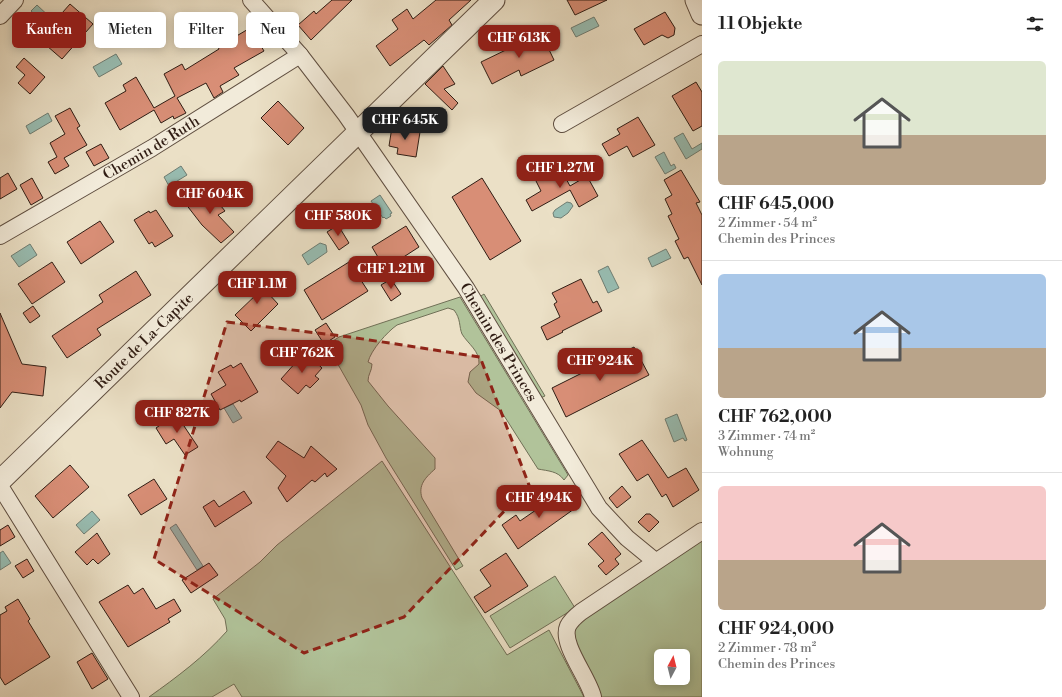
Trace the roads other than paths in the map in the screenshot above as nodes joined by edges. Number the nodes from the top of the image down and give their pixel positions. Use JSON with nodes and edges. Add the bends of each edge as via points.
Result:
{"nodes":[{"id":1,"x":15,"y":0,"type":"edge"},
{"id":2,"x":251,"y":0,"type":"edge"},
{"id":3,"x":494,"y":0,"type":"edge"},
{"id":4,"x":696,"y":0,"type":"edge"},
{"id":5,"x":702,"y":14,"type":"edge"},
{"id":6,"x":0,"y":16,"type":"edge"},
{"id":7,"x":702,"y":44,"type":"edge"},
{"id":8,"x":300,"y":55,"type":"junction"},
{"id":9,"x":562,"y":124,"type":"dead end"},
{"id":10,"x":358,"y":132,"type":"junction"},
{"id":11,"x":0,"y":236,"type":"edge"},
{"id":12,"x":0,"y":481,"type":"edge"},
{"id":13,"x":0,"y":486,"type":"edge"},
{"id":14,"x":702,"y":530,"type":"edge"},
{"id":15,"x":655,"y":561,"type":"junction"},
{"id":16,"x":131,"y":697,"type":"edge"},
{"id":17,"x":594,"y":697,"type":"edge"}],
"edges":[{"from":1,"to":6,"type":"street"},
{"from":2,"to":8,"type":"street","name":"Chemin des Princes"},
{"from":3,"to":10,"type":"street","name":"Route de La-Capite"},
{"from":4,"to":5,"type":"street"},
{"from":7,"to":9,"type":"street"},
{"from":8,"to":10,"type":"street","name":"Chemin des Princes"},
{"from":8,"to":11,"type":"street","name":"Chemin de Ruth","via":[[152,148]]},
{"from":10,"to":12,"type":"street","name":"Route de La-Capite"},
{"from":10,"to":15,"type":"street","name":"Chemin des Princes","via":[[466,288],[598,508],[627,538]]},
{"from":13,"to":16,"type":"street"},
{"from":14,"to":15,"type":"street"},
{"from":15,"to":17,"type":"street","via":[[581,612],[568,626],[566,634],[570,648]]}]}
